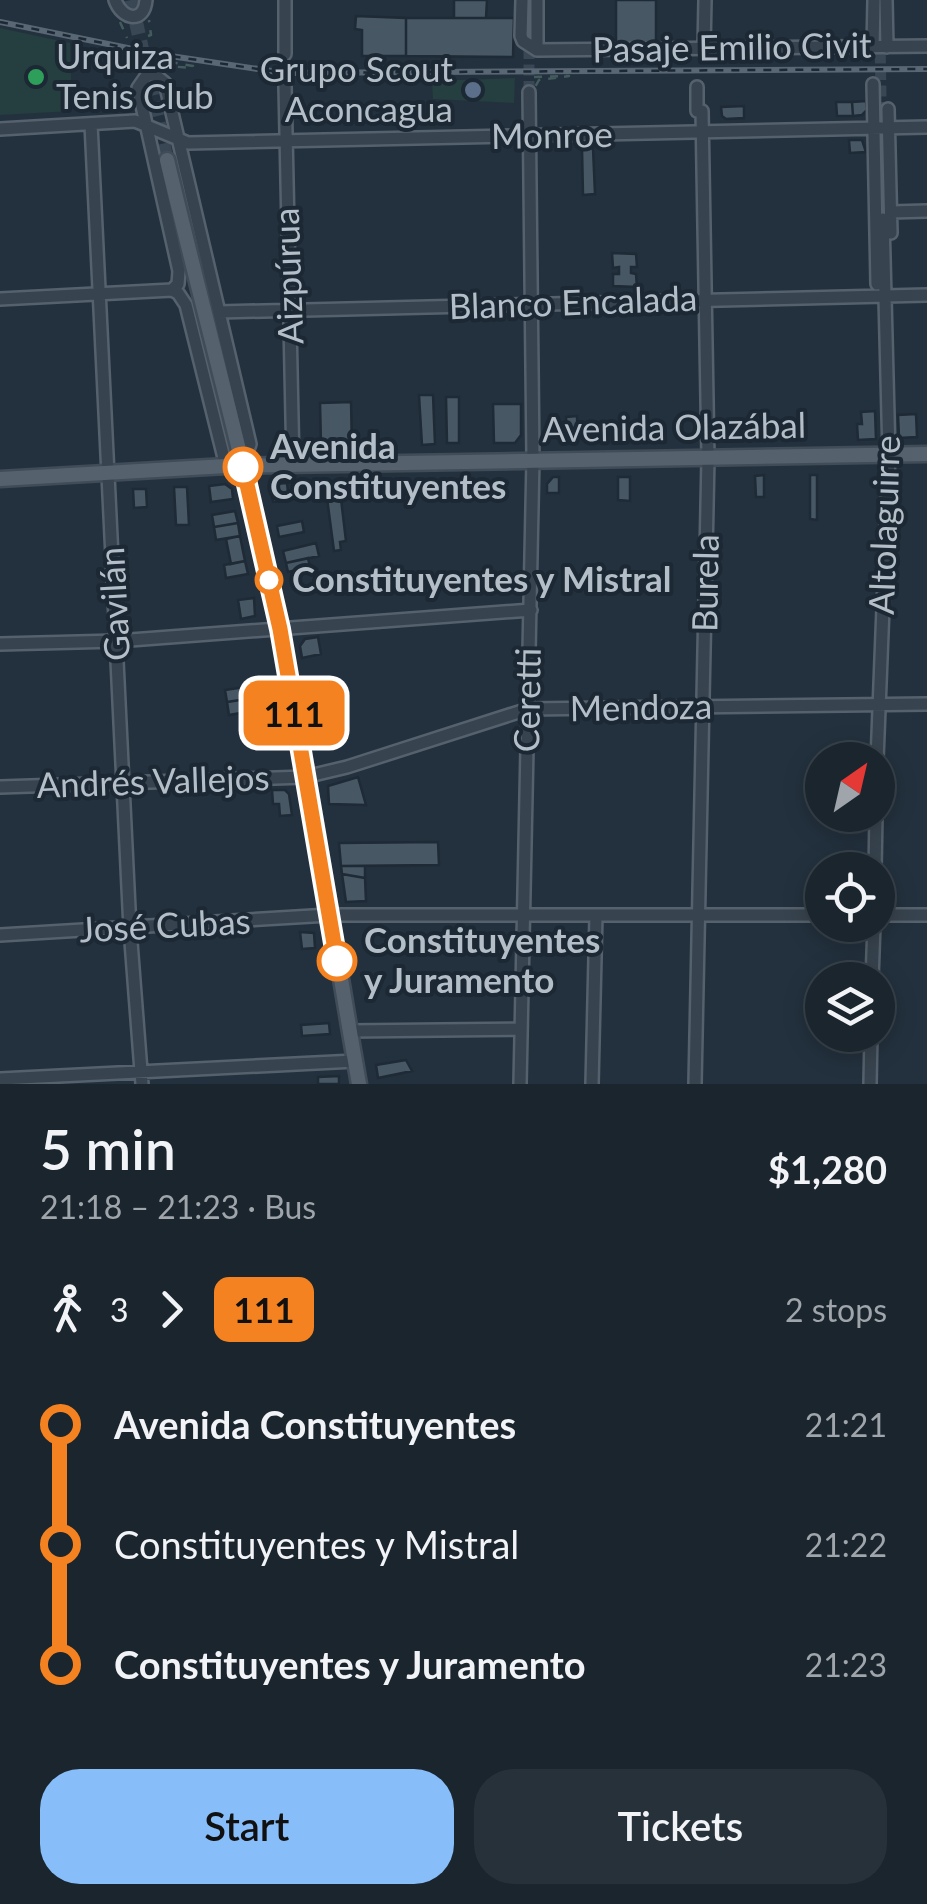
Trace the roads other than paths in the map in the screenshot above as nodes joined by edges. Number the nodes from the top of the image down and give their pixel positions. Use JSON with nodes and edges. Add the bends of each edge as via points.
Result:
{"nodes":[{"id":1,"x":115,"y":0,"type":"edge"},
{"id":2,"x":146,"y":0,"type":"edge"},
{"id":3,"x":285,"y":0,"type":"edge"},
{"id":4,"x":526,"y":0,"type":"edge"},
{"id":5,"x":537,"y":0,"type":"edge"},
{"id":6,"x":705,"y":0,"type":"edge"},
{"id":7,"x":880,"y":0,"type":"edge"},
{"id":8,"x":529,"y":24,"type":"tunnel mouth"},
{"id":9,"x":880,"y":43,"type":"junction"},
{"id":10,"x":927,"y":46,"type":"edge"},
{"id":11,"x":704,"y":48,"type":"junction"},
{"id":12,"x":537,"y":50,"type":"junction"},
{"id":13,"x":285,"y":54,"type":"dead end"},
{"id":14,"x":873,"y":84,"type":"dead end"},
{"id":15,"x":285,"y":86,"type":"dead end"},
{"id":16,"x":532,"y":86,"type":"tunnel mouth"},
{"id":17,"x":697,"y":86,"type":"dead end"},
{"id":18,"x":888,"y":109,"type":"dead end"},
{"id":19,"x":91,"y":124,"type":"junction"},
{"id":20,"x":144,"y":124,"type":"junction"},
{"id":21,"x":927,"y":127,"type":"edge"},
{"id":22,"x":0,"y":128,"type":"edge"},
{"id":23,"x":873,"y":128,"type":"junction"},
{"id":24,"x":888,"y":128,"type":"junction"},
{"id":25,"x":702,"y":132,"type":"junction"},
{"id":26,"x":529,"y":137,"type":"junction"},
{"id":27,"x":177,"y":139,"type":"junction"},
{"id":28,"x":285,"y":141,"type":"junction"},
{"id":29,"x":159,"y":159,"type":"junction"},
{"id":30,"x":927,"y":211,"type":"edge"},
{"id":31,"x":887,"y":216,"type":"junction"},
{"id":32,"x":172,"y":290,"type":"junction"},
{"id":33,"x":884,"y":294,"type":"junction"},
{"id":34,"x":97,"y":295,"type":"junction"},
{"id":35,"x":927,"y":295,"type":"edge"},
{"id":36,"x":705,"y":299,"type":"junction"},
{"id":37,"x":0,"y":300,"type":"edge"},
{"id":38,"x":531,"y":304,"type":"junction"},
{"id":39,"x":292,"y":310,"type":"junction"},
{"id":40,"x":219,"y":312,"type":"junction"},
{"id":41,"x":927,"y":454,"type":"edge"},
{"id":42,"x":889,"y":455,"type":"junction"},
{"id":43,"x":708,"y":458,"type":"junction"},
{"id":44,"x":533,"y":459,"type":"junction"},
{"id":45,"x":293,"y":465,"type":"junction"},
{"id":46,"x":226,"y":466,"type":"junction"},
{"id":47,"x":242,"y":466,"type":"junction"},
{"id":48,"x":108,"y":472,"type":"junction"},
{"id":49,"x":0,"y":479,"type":"edge"},
{"id":50,"x":530,"y":610,"type":"junction"},
{"id":51,"x":280,"y":629,"type":"junction"},
{"id":52,"x":117,"y":641,"type":"junction"},
{"id":53,"x":0,"y":644,"type":"edge"},
{"id":54,"x":878,"y":704,"type":"junction"},
{"id":55,"x":927,"y":704,"type":"edge"},
{"id":56,"x":705,"y":707,"type":"junction"},
{"id":57,"x":528,"y":709,"type":"junction"},
{"id":58,"x":878,"y":742,"type":"edge"},
{"id":59,"x":306,"y":777,"type":"junction"},
{"id":60,"x":124,"y":782,"type":"junction"},
{"id":61,"x":0,"y":787,"type":"edge"},
{"id":62,"x":701,"y":914,"type":"junction"},
{"id":63,"x":329,"y":915,"type":"junction"},
{"id":64,"x":524,"y":915,"type":"junction"},
{"id":65,"x":596,"y":915,"type":"junction"},
{"id":66,"x":805,"y":915,"type":"edge"},
{"id":67,"x":895,"y":915,"type":"edge"},
{"id":68,"x":927,"y":915,"type":"edge"},
{"id":69,"x":130,"y":928,"type":"junction"},
{"id":70,"x":0,"y":935,"type":"edge"},
{"id":71,"x":521,"y":1029,"type":"junction"},
{"id":72,"x":350,"y":1031,"type":"junction"},
{"id":73,"x":871,"y":1052,"type":"edge"},
{"id":74,"x":354,"y":1061,"type":"junction"},
{"id":75,"x":142,"y":1078,"type":"edge"},
{"id":76,"x":0,"y":1079,"type":"edge"},
{"id":77,"x":358,"y":1084,"type":"edge"},
{"id":78,"x":520,"y":1084,"type":"edge"},
{"id":79,"x":592,"y":1084,"type":"edge"},
{"id":80,"x":695,"y":1084,"type":"edge"},
{"id":81,"x":870,"y":1084,"type":"edge"}],
"edges":[{"from":1,"to":2,"type":"street","via":[[130,17],[144,12]]},
{"from":3,"to":13,"type":"street"},
{"from":4,"to":8,"type":"street"},
{"from":4,"to":12,"type":"street","via":[[521,36]]},
{"from":5,"to":12,"type":"street"},
{"from":6,"to":11,"type":"street"},
{"from":7,"to":9,"type":"street"},
{"from":9,"to":10,"type":"street","name":"Pasaje Emilio Civit"},
{"from":9,"to":11,"type":"street","name":"Pasaje Emilio Civit"},
{"from":11,"to":12,"type":"street","name":"Pasaje Emilio Civit"},
{"from":14,"to":23,"type":"street","name":"Altolaguirre"},
{"from":15,"to":28,"type":"street","name":"Aizpúrua"},
{"from":16,"to":26,"type":"street","name":"Ceretti","via":[[536,121]]},
{"from":17,"to":25,"type":"street","name":"Burela"},
{"from":18,"to":24,"type":"street","name":"Altolaguirre"},
{"from":19,"to":20,"type":"street"},
{"from":19,"to":22,"type":"street"},
{"from":19,"to":34,"type":"street","name":"Gavilán"},
{"from":20,"to":27,"type":"street"},
{"from":20,"to":27,"type":"street","via":[[140,82],[155,74],[165,83]]},
{"from":20,"to":29,"type":"street"},
{"from":21,"to":24,"type":"street","name":"Monroe"},
{"from":23,"to":24,"type":"street","name":"Monroe"},
{"from":23,"to":25,"type":"street","name":"Monroe"},
{"from":23,"to":33,"type":"street","name":"Altolaguirre","via":[[876,282]]},
{"from":24,"to":31,"type":"street","name":"Altolaguirre"},
{"from":25,"to":26,"type":"street","name":"Monroe"},
{"from":25,"to":36,"type":"street","name":"Burela"},
{"from":26,"to":28,"type":"street","name":"Monroe"},
{"from":26,"to":38,"type":"street","name":"Ceretti"},
{"from":27,"to":28,"type":"street","name":"Monroe"},
{"from":27,"to":29,"type":"street","via":[[156,144]]},
{"from":27,"to":40,"type":"street"},
{"from":28,"to":39,"type":"street","name":"Aizpúrua"},
{"from":29,"to":32,"type":"street","via":[[180,272]]},
{"from":29,"to":47,"type":"main road"},
{"from":30,"to":31,"type":"street"},
{"from":31,"to":33,"type":"street","name":"Altolaguirre","via":[[890,281]]},
{"from":32,"to":34,"type":"street"},
{"from":32,"to":46,"type":"street","via":[[186,305]]},
{"from":33,"to":35,"type":"street","name":"Blanco Encalada"},
{"from":33,"to":36,"type":"street","name":"Blanco Encalada"},
{"from":33,"to":42,"type":"street","name":"Altolaguirre"},
{"from":34,"to":37,"type":"street"},
{"from":34,"to":48,"type":"street","name":"Gavilán"},
{"from":36,"to":38,"type":"street","name":"Blanco Encalada"},
{"from":36,"to":43,"type":"street","name":"Burela"},
{"from":38,"to":39,"type":"street","name":"Blanco Encalada"},
{"from":38,"to":44,"type":"street","name":"Ceretti"},
{"from":39,"to":40,"type":"street","name":"Blanco Encalada"},
{"from":39,"to":45,"type":"street","name":"Aizpúrua"},
{"from":40,"to":47,"type":"street","via":[[250,444]]},
{"from":41,"to":42,"type":"main road","name":"Avenida Olazábal"},
{"from":42,"to":43,"type":"main road","name":"Avenida Olazábal"},
{"from":42,"to":54,"type":"street","name":"Altolaguirre"},
{"from":43,"to":44,"type":"main road","name":"Avenida Olazábal"},
{"from":43,"to":56,"type":"street","name":"Burela"},
{"from":44,"to":45,"type":"main road","name":"Avenida Olazábal"},
{"from":44,"to":50,"type":"street","name":"Ceretti"},
{"from":45,"to":47,"type":"main road","name":"Avenida Olazábal"},
{"from":46,"to":47,"type":"main road","name":"Avenida Olazábal"},
{"from":46,"to":48,"type":"main road","name":"Avenida Olazábal"},
{"from":47,"to":51,"type":"main road"},
{"from":48,"to":49,"type":"main road","name":"Avenida Olazábal"},
{"from":48,"to":52,"type":"street","name":"Gavilán"},
{"from":50,"to":51,"type":"street"},
{"from":50,"to":57,"type":"street","name":"Ceretti"},
{"from":51,"to":52,"type":"street"},
{"from":51,"to":59,"type":"main road"},
{"from":52,"to":53,"type":"street"},
{"from":52,"to":60,"type":"street","name":"Gavilán"},
{"from":54,"to":55,"type":"street","name":"Mendoza"},
{"from":54,"to":56,"type":"street","name":"Mendoza"},
{"from":54,"to":58,"type":"street","name":"Altolaguirre"},
{"from":56,"to":57,"type":"street","name":"Mendoza"},
{"from":56,"to":62,"type":"street","name":"Burela"},
{"from":57,"to":59,"type":"street","name":"Mendoza"},
{"from":57,"to":64,"type":"street","name":"Ceretti"},
{"from":59,"to":60,"type":"street","name":"Andrés Vallejos"},
{"from":59,"to":63,"type":"main road"},
{"from":60,"to":61,"type":"street","name":"Andrés Vallejos"},
{"from":60,"to":69,"type":"street","name":"Gavilán"},
{"from":62,"to":65,"type":"street","name":"José Cubas"},
{"from":62,"to":66,"type":"street","name":"José Cubas"},
{"from":62,"to":80,"type":"street","name":"Burela"},
{"from":63,"to":64,"type":"street","name":"José Cubas"},
{"from":63,"to":69,"type":"street","name":"José Cubas"},
{"from":63,"to":72,"type":"main road"},
{"from":64,"to":65,"type":"street","name":"José Cubas"},
{"from":64,"to":71,"type":"street","name":"Ceretti"},
{"from":65,"to":79,"type":"street"},
{"from":67,"to":68,"type":"street"},
{"from":69,"to":70,"type":"street","name":"José Cubas"},
{"from":69,"to":75,"type":"street","name":"Gavilán"},
{"from":71,"to":72,"type":"street"},
{"from":71,"to":78,"type":"street","name":"Ceretti"},
{"from":72,"to":74,"type":"main road"},
{"from":73,"to":81,"type":"street"},
{"from":74,"to":75,"type":"street"},
{"from":74,"to":77,"type":"main road"},
{"from":75,"to":76,"type":"street"}]}
